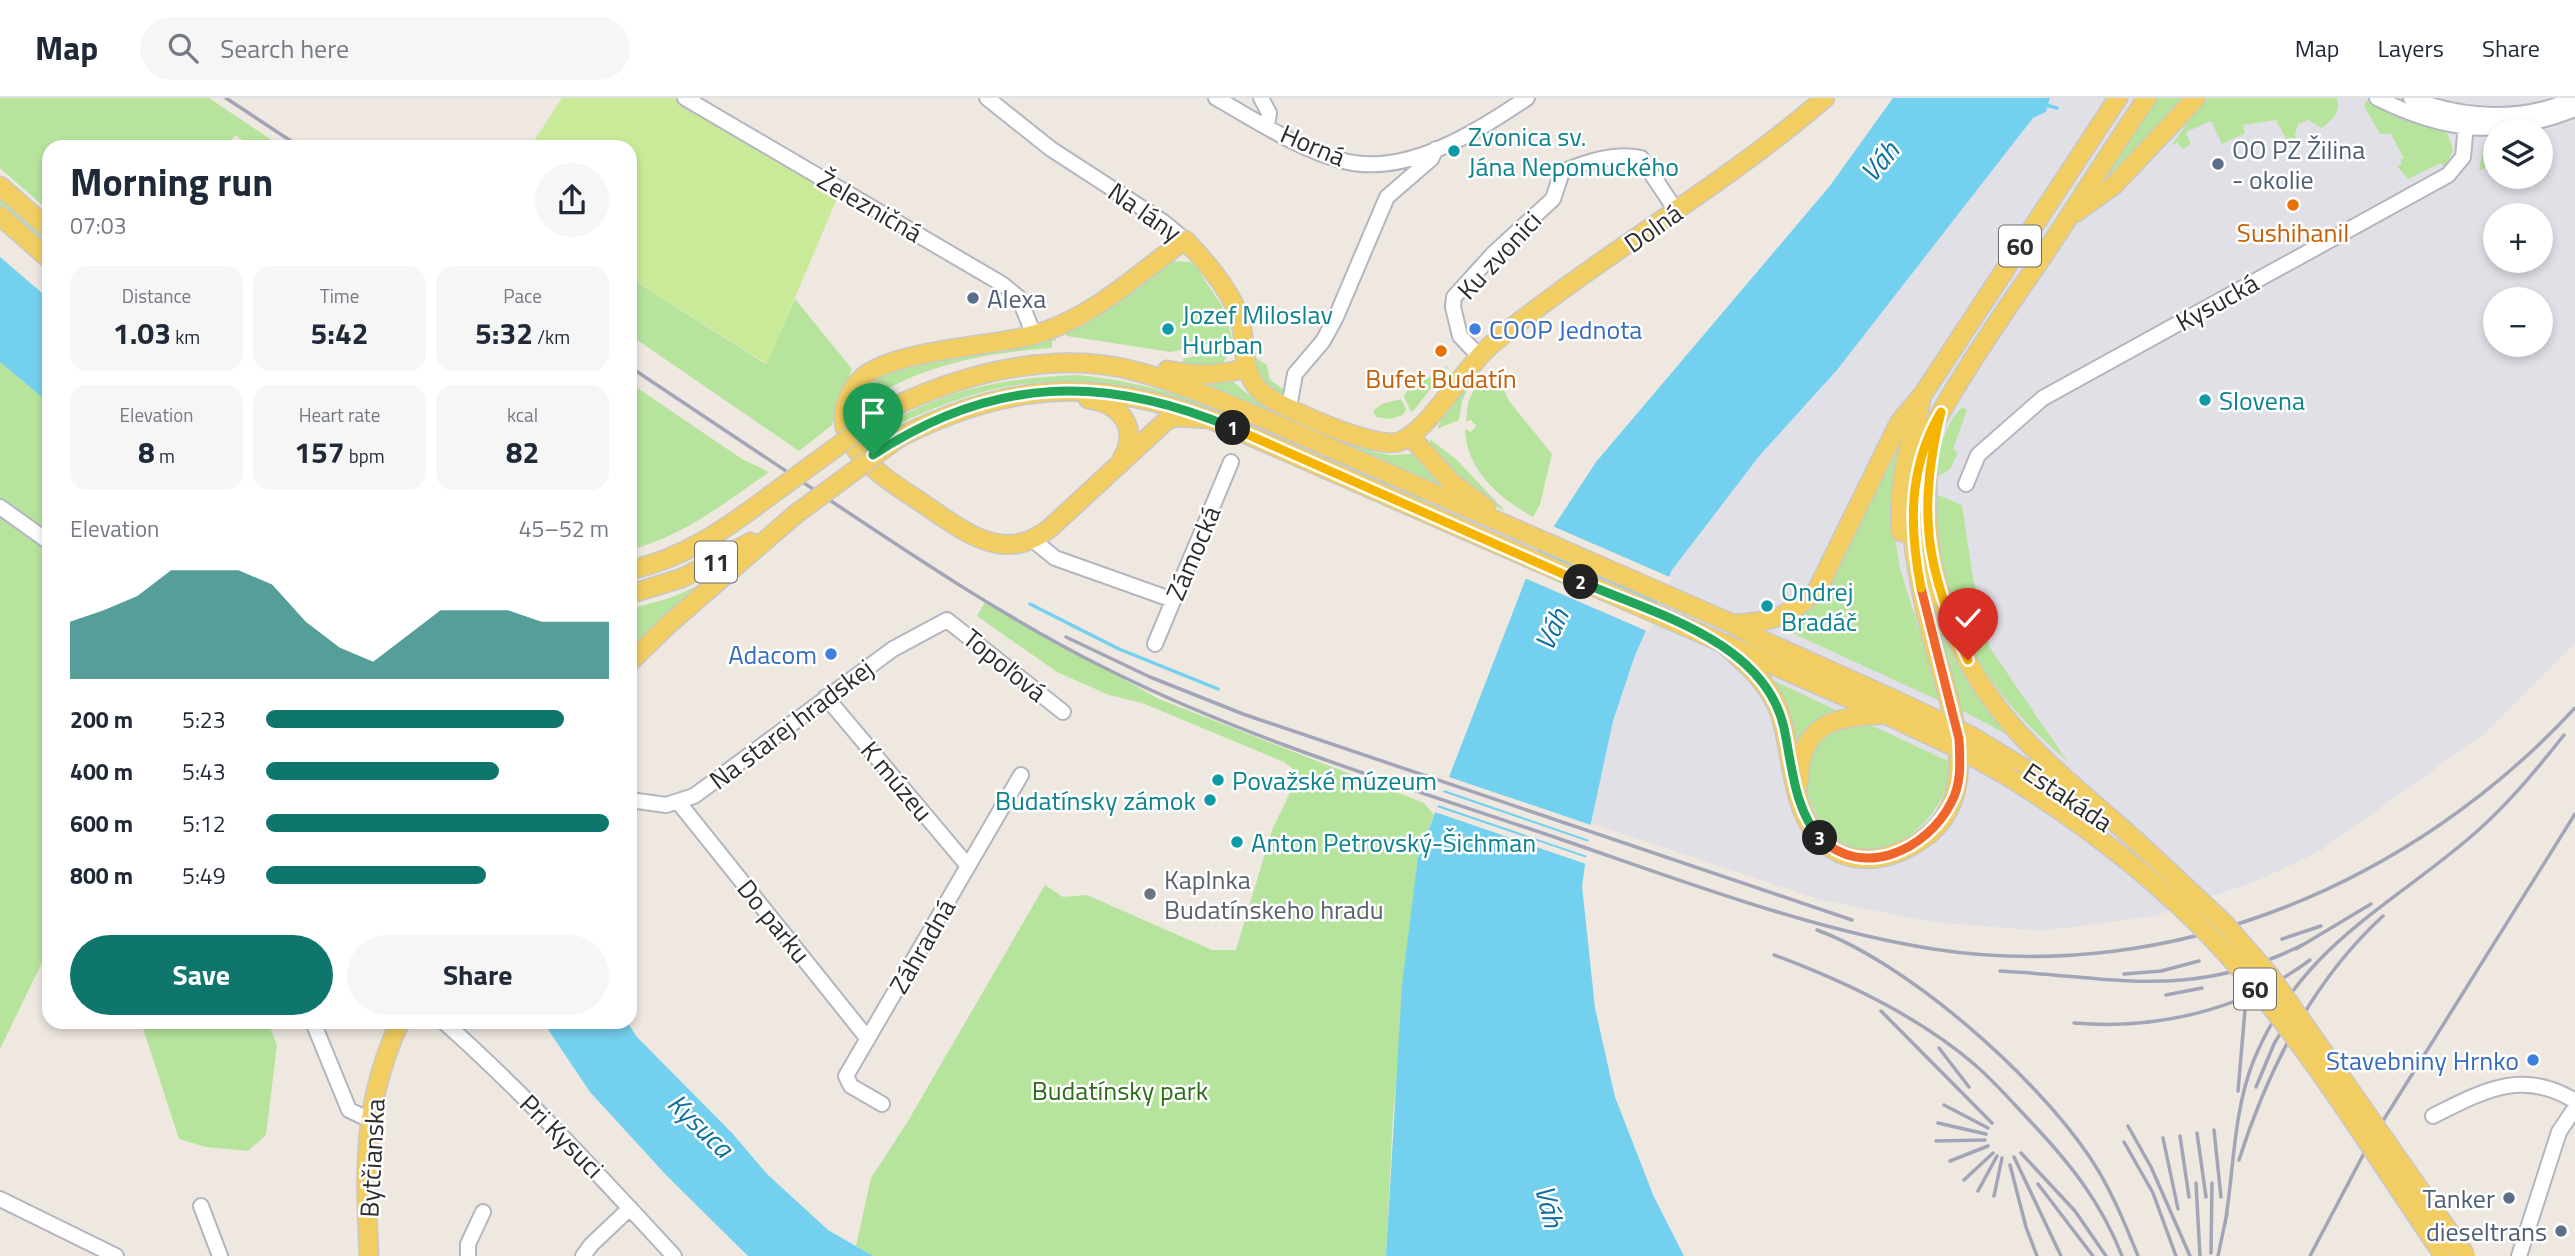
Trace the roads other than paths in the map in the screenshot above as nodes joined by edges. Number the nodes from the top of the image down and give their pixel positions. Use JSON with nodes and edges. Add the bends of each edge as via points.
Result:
{"nodes":[{"id":1,"x":685,"y":98,"type":"edge"},
{"id":2,"x":987,"y":98,"type":"edge"},
{"id":3,"x":1216,"y":98,"type":"edge"},
{"id":4,"x":1261,"y":98,"type":"edge"},
{"id":5,"x":1527,"y":98,"type":"edge"},
{"id":6,"x":1825,"y":98,"type":"edge"},
{"id":7,"x":2118,"y":98,"type":"edge"},
{"id":8,"x":2147,"y":98,"type":"edge"},
{"id":9,"x":2196,"y":98,"type":"edge"},
{"id":10,"x":2377,"y":98,"type":"edge"},
{"id":11,"x":2411,"y":98,"type":"edge"},
{"id":12,"x":2575,"y":98,"type":"edge"},
{"id":13,"x":2575,"y":109,"type":"edge"},
{"id":14,"x":2466,"y":120,"type":"junction"},
{"id":15,"x":1267,"y":125,"type":"junction"},
{"id":16,"x":1437,"y":148,"type":"junction"},
{"id":17,"x":0,"y":186,"type":"edge"},
{"id":18,"x":1677,"y":212,"type":"junction"},
{"id":19,"x":0,"y":216,"type":"edge"},
{"id":20,"x":2070,"y":217,"type":"junction"},
{"id":21,"x":42,"y":223,"type":"edge"},
{"id":22,"x":1185,"y":240,"type":"junction"},
{"id":23,"x":42,"y":253,"type":"edge"},
{"id":24,"x":1034,"y":335,"type":"junction"},
{"id":25,"x":1479,"y":356,"type":"junction"},
{"id":26,"x":1119,"y":368,"type":"junction"},
{"id":27,"x":1246,"y":368,"type":"junction"},
{"id":28,"x":1042,"y":393,"type":"junction"},
{"id":29,"x":1923,"y":394,"type":"junction"},
{"id":30,"x":1289,"y":407,"type":"junction"},
{"id":31,"x":1941,"y":412,"type":"junction"},
{"id":32,"x":1211,"y":419,"type":"junction"},
{"id":33,"x":1411,"y":437,"type":"junction"},
{"id":34,"x":1231,"y":462,"type":"dead end"},
{"id":35,"x":1119,"y":463,"type":"junction"},
{"id":36,"x":1966,"y":484,"type":"dead end"},
{"id":37,"x":0,"y":507,"type":"edge"},
{"id":38,"x":796,"y":514,"type":"junction"},
{"id":39,"x":1518,"y":530,"type":"junction"},
{"id":40,"x":42,"y":537,"type":"edge"},
{"id":41,"x":1033,"y":540,"type":"junction"},
{"id":42,"x":637,"y":568,"type":"edge"},
{"id":43,"x":637,"y":592,"type":"edge"},
{"id":44,"x":1174,"y":600,"type":"junction"},
{"id":45,"x":947,"y":620,"type":"joint"},
{"id":46,"x":1733,"y":624,"type":"junction"},
{"id":47,"x":1155,"y":644,"type":"dead end"},
{"id":48,"x":1724,"y":644,"type":"junction"},
{"id":49,"x":1935,"y":651,"type":"junction"},
{"id":50,"x":637,"y":655,"type":"edge"},
{"id":51,"x":827,"y":697,"type":"junction"},
{"id":52,"x":1890,"y":707,"type":"junction"},
{"id":53,"x":1063,"y":712,"type":"dead end"},
{"id":54,"x":1021,"y":775,"type":"dead end"},
{"id":55,"x":1800,"y":800,"type":"junction"},
{"id":56,"x":637,"y":801,"type":"edge"},
{"id":57,"x":679,"y":803,"type":"junction"},
{"id":58,"x":2146,"y":850,"type":"junction"},
{"id":59,"x":968,"y":866,"type":"junction"},
{"id":60,"x":316,"y":1029,"type":"edge"},
{"id":61,"x":397,"y":1029,"type":"edge"},
{"id":62,"x":452,"y":1029,"type":"edge"},
{"id":63,"x":868,"y":1039,"type":"junction"},
{"id":64,"x":2575,"y":1101,"type":"edge"},
{"id":65,"x":882,"y":1104,"type":"dead end"},
{"id":66,"x":2575,"y":1108,"type":"edge"},
{"id":67,"x":2433,"y":1116,"type":"dead end"},
{"id":68,"x":368,"y":1119,"type":"junction"},
{"id":69,"x":0,"y":1199,"type":"edge"},
{"id":70,"x":201,"y":1206,"type":"dead end"},
{"id":71,"x":630,"y":1208,"type":"junction"},
{"id":72,"x":483,"y":1212,"type":"dead end"},
{"id":73,"x":116,"y":1256,"type":"edge"},
{"id":74,"x":220,"y":1256,"type":"edge"},
{"id":75,"x":369,"y":1256,"type":"edge"},
{"id":76,"x":468,"y":1256,"type":"edge"},
{"id":77,"x":583,"y":1256,"type":"edge"},
{"id":78,"x":674,"y":1256,"type":"edge"},
{"id":79,"x":2444,"y":1256,"type":"edge"},
{"id":80,"x":2466,"y":1256,"type":"edge"},
{"id":81,"x":2519,"y":1256,"type":"edge"}],
"edges":[{"from":1,"to":24,"type":"street","name":"Železničná","via":[[1002,285],[1018,298]]},
{"from":2,"to":22,"type":"street","name":"Na lány","via":[[1051,149]]},
{"from":3,"to":15,"type":"street","name":"Horná"},
{"from":4,"to":15,"type":"street","via":[[1269,113]]},
{"from":5,"to":16,"type":"street","name":"Horná","via":[[1484,127]]},
{"from":6,"to":18,"type":"main road","name":"Dolná"},
{"from":7,"to":29,"type":"main road","number":"60"},
{"from":8,"to":20,"type":"main road","number":"60"},
{"from":9,"to":20,"type":"main road","via":[[2113,186]]},
{"from":10,"to":14,"type":"street","via":[[2431,121]]},
{"from":11,"to":14,"type":"street"},
{"from":12,"to":14,"type":"street","via":[[2529,112]]},
{"from":13,"to":14,"type":"street","via":[[2525,125],[2492,129]]},
{"from":14,"to":36,"type":"street","name":"Kysucká","via":[[2463,157],[2448,175],[2043,398],[1978,456]]},
{"from":15,"to":16,"type":"street","name":"Horná","via":[[1307,148],[1357,164],[1394,161]]},
{"from":16,"to":30,"type":"street","via":[[1387,197],[1336,317],[1295,374]]},
{"from":17,"to":21,"type":"main road"},
{"from":18,"to":25,"type":"main road","name":"Dolná","via":[[1522,320]]},
{"from":18,"to":25,"type":"street","name":"Ku zvonici","via":[[1641,158],[1624,154],[1562,172],[1553,199],[1454,297],[1460,336]]},
{"from":19,"to":23,"type":"main road"},
{"from":20,"to":31,"type":"main road","number":"60"},
{"from":22,"to":24,"type":"main road","via":[[1098,304]]},
{"from":22,"to":27,"type":"main road","name":"Na lány","via":[[1218,278],[1236,309]]},
{"from":24,"to":41,"type":"main road","via":[[885,364],[862,377],[854,388],[845,420],[855,451],[868,465],[943,517],[996,544]]},
{"from":25,"to":33,"type":"main road","name":"Dolná"},
{"from":26,"to":27,"type":"main road","via":[[1133,364],[1198,376]]},
{"from":26,"to":39,"type":"main road","number":"11","via":[[1186,387]]},
{"from":26,"to":42,"type":"main road","number":"11","bridge":true,"via":[[1067,364],[1005,369],[948,383],[887,410],[736,522],[691,548]]},
{"from":27,"to":30,"type":"main road","via":[[1256,388]]},
{"from":28,"to":32,"type":"main road","number":"11","via":[[1085,390],[1127,394]]},
{"from":28,"to":35,"type":"main road","via":[[1105,402],[1121,412],[1130,438]]},
{"from":28,"to":38,"type":"main road","number":"11","bridge":true,"via":[[979,404],[900,437]]},
{"from":29,"to":46,"type":"main road","via":[[1899,422],[1817,590],[1777,620]]},
{"from":29,"to":49,"type":"main road","via":[[1905,456],[1900,524],[1912,590]]},
{"from":30,"to":33,"type":"main road","via":[[1379,444]]},
{"from":31,"to":49,"type":"main road","via":[[1924,444],[1912,513],[1917,566]]},
{"from":31,"to":58,"type":"main road","via":[[1929,460],[1926,511],[1938,588],[1955,633],[1980,682],[2011,723]]},
{"from":32,"to":35,"type":"main road","via":[[1171,418]]},
{"from":32,"to":48,"type":"main road","name":"Estakáda","number":"11"},
{"from":33,"to":39,"type":"main road","via":[[1451,482]]},
{"from":34,"to":44,"type":"street","name":"Zámocká"},
{"from":35,"to":41,"type":"main road"},
{"from":37,"to":40,"type":"street"},
{"from":38,"to":43,"type":"main road","number":"11","via":[[706,568]]},
{"from":38,"to":50,"type":"main road"},
{"from":39,"to":46,"type":"main road","name":"Estakáda","number":"11"},
{"from":41,"to":44,"type":"street","via":[[1055,558]]},
{"from":44,"to":47,"type":"street","name":"Zámocká"},
{"from":45,"to":51,"type":"street","name":"Na starej hradskej","via":[[894,649]]},
{"from":45,"to":53,"type":"street","name":"Topoľová"},
{"from":46,"to":52,"type":"main road","name":"Estakáda"},
{"from":48,"to":52,"type":"main road","name":"Estakáda"},
{"from":48,"to":55,"type":"main road","via":[[1773,698]]},
{"from":49,"to":55,"type":"main road","via":[[1952,705],[1961,764],[1952,802],[1935,826],[1902,851],[1881,858],[1855,858],[1822,841]]},
{"from":51,"to":57,"type":"street","name":"Na starej hradskej"},
{"from":51,"to":59,"type":"street","name":"K múzeu"},
{"from":52,"to":55,"type":"main road","via":[[1819,728],[1802,757]]},
{"from":52,"to":58,"type":"main road","name":"Estakáda","number":"60","bridge":true,"via":[[1971,736],[2040,776]]},
{"from":52,"to":79,"type":"main road","name":"Estakáda","number":"60","bridge":true,"via":[[2067,814],[2133,865],[2199,926],[2280,1019]]},
{"from":54,"to":59,"type":"street","name":"Záhradná"},
{"from":56,"to":57,"type":"street","name":"Na starej hradskej"},
{"from":57,"to":63,"type":"street","name":"Do parku"},
{"from":58,"to":80,"type":"main road","name":"Estakáda","number":"60","bridge":true,"via":[[2224,923],[2271,977]]},
{"from":59,"to":63,"type":"street","name":"Záhradná"},
{"from":60,"to":68,"type":"street","via":[[349,1110]]},
{"from":61,"to":68,"type":"main road","name":"Bytčianska"},
{"from":62,"to":71,"type":"street","name":"Pri Kysuci"},
{"from":63,"to":65,"type":"street","name":"Záhradná","via":[[846,1076],[851,1086]]},
{"from":64,"to":67,"type":"street","via":[[2537,1083],[2505,1086]]},
{"from":66,"to":81,"type":"street","via":[[2559,1132]]},
{"from":68,"to":75,"type":"main road","name":"Bytčianska"},
{"from":69,"to":73,"type":"street"},
{"from":70,"to":74,"type":"street"},
{"from":71,"to":77,"type":"street"},
{"from":71,"to":78,"type":"street","name":"Pri Kysuci"},
{"from":72,"to":76,"type":"street","via":[[468,1244]]}]}
